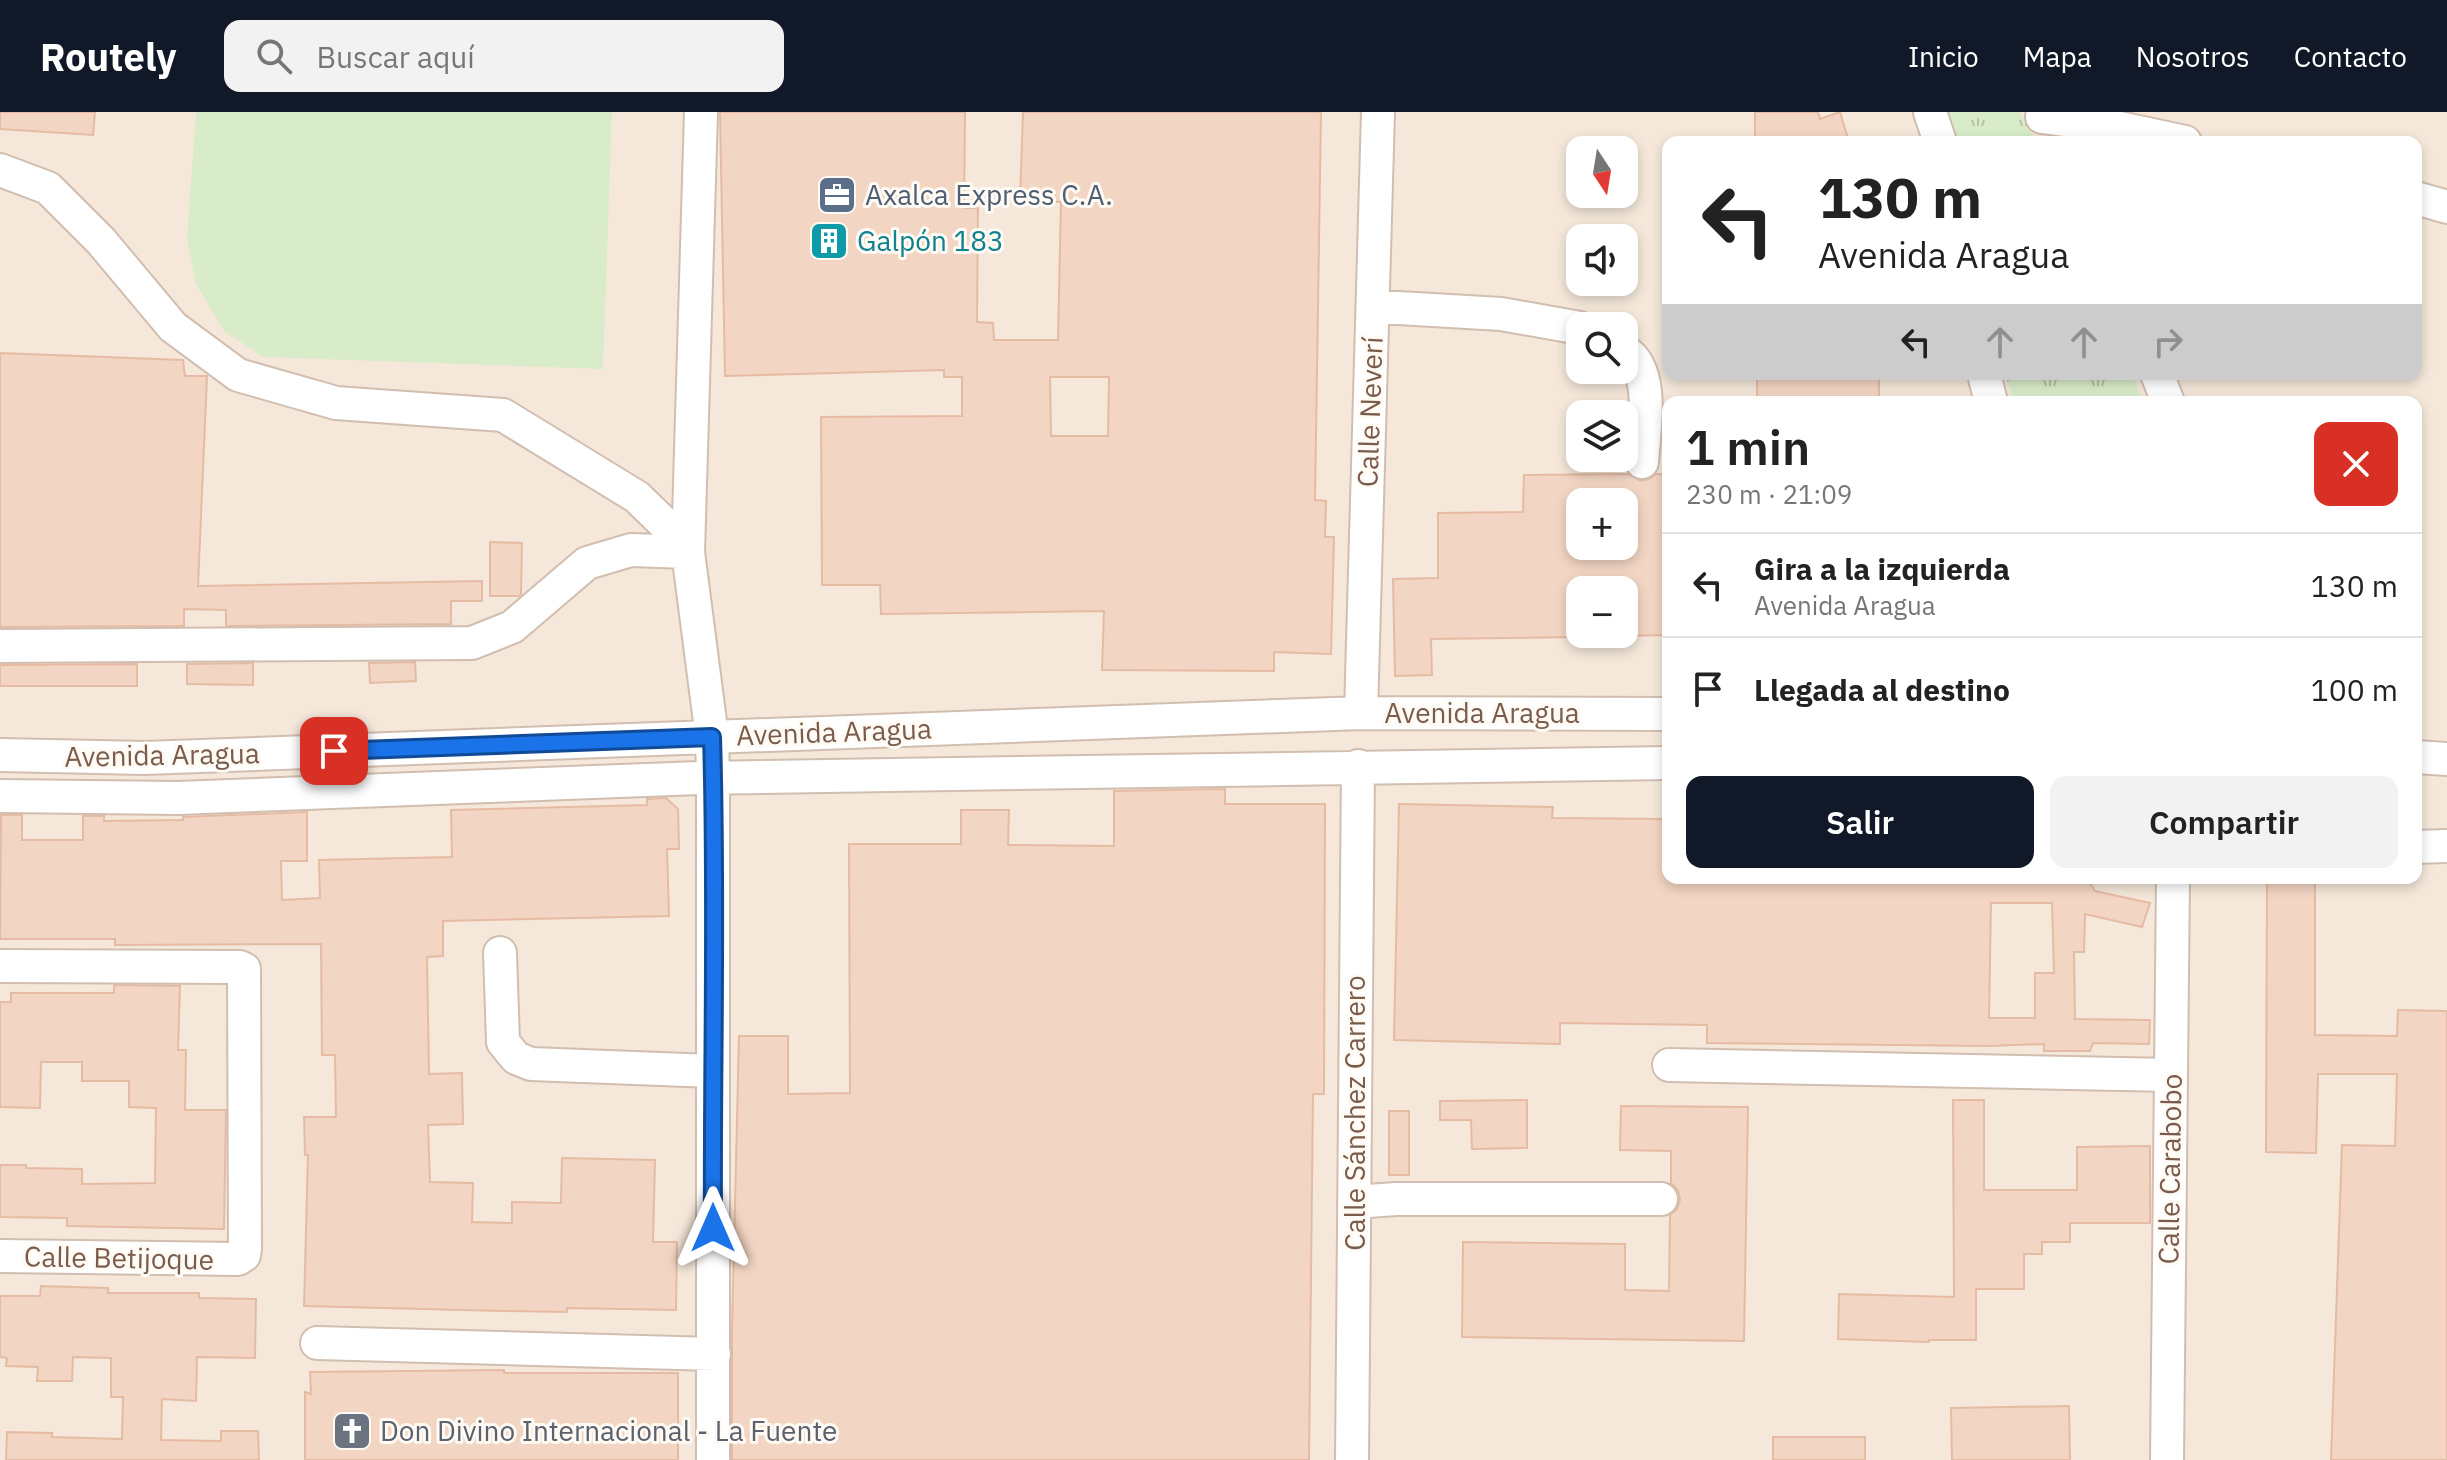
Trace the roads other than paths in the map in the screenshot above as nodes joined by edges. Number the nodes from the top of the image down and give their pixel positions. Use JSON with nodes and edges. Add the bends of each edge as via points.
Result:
{"nodes":[{"id":1,"x":701,"y":112,"type":"edge"},
{"id":2,"x":1378,"y":112,"type":"edge"},
{"id":3,"x":1930,"y":112,"type":"edge"},
{"id":4,"x":2046,"y":124,"type":"edge"},
{"id":5,"x":1938,"y":136,"type":"edge"},
{"id":6,"x":2157,"y":136,"type":"edge"},
{"id":7,"x":0,"y":170,"type":"edge"},
{"id":8,"x":2422,"y":200,"type":"edge"},
{"id":9,"x":2447,"y":207,"type":"edge"},
{"id":10,"x":1373,"y":308,"type":"junction"},
{"id":11,"x":1566,"y":326,"type":"edge"},
{"id":12,"x":1638,"y":367,"type":"edge"},
{"id":13,"x":1642,"y":462,"type":"dead end"},
{"id":14,"x":688,"y":552,"type":"junction"},
{"id":15,"x":0,"y":646,"type":"edge"},
{"id":16,"x":1361,"y":713,"type":"junction"},
{"id":17,"x":1662,"y":714,"type":"edge"},
{"id":18,"x":712,"y":737,"type":"junction"},
{"id":19,"x":0,"y":755,"type":"edge"},
{"id":20,"x":2422,"y":757,"type":"edge"},
{"id":21,"x":2447,"y":759,"type":"edge"},
{"id":22,"x":1662,"y":763,"type":"edge"},
{"id":23,"x":1358,"y":766,"type":"junction"},
{"id":24,"x":713,"y":777,"type":"junction"},
{"id":25,"x":0,"y":796,"type":"edge"},
{"id":26,"x":2447,"y":846,"type":"edge"},
{"id":27,"x":2422,"y":847,"type":"edge"},
{"id":28,"x":2173,"y":884,"type":"edge"},
{"id":29,"x":500,"y":953,"type":"dead end"},
{"id":30,"x":0,"y":966,"type":"edge"},
{"id":31,"x":1669,"y":1065,"type":"dead end"},
{"id":32,"x":712,"y":1071,"type":"junction"},
{"id":33,"x":2171,"y":1075,"type":"junction"},
{"id":34,"x":1661,"y":1199,"type":"dead end"},
{"id":35,"x":1354,"y":1202,"type":"junction"},
{"id":36,"x":0,"y":1256,"type":"edge"},
{"id":37,"x":317,"y":1343,"type":"dead end"},
{"id":38,"x":714,"y":1354,"type":"junction"},
{"id":39,"x":713,"y":1460,"type":"edge"},
{"id":40,"x":1352,"y":1460,"type":"edge"},
{"id":41,"x":2167,"y":1460,"type":"edge"}],
"edges":[{"from":1,"to":14,"type":"street"},
{"from":2,"to":10,"type":"street","name":"Calle Neverí"},
{"from":3,"to":5,"type":"street"},
{"from":4,"to":6,"type":"street","via":[[2115,127]]},
{"from":7,"to":14,"type":"street","via":[[48,188],[173,327],[238,375],[336,403],[503,415],[637,497]]},
{"from":8,"to":9,"type":"street"},
{"from":10,"to":11,"type":"street","via":[[1501,314]]},
{"from":10,"to":16,"type":"street","name":"Calle Neverí"},
{"from":12,"to":13,"type":"street","via":[[1646,384]]},
{"from":14,"to":15,"type":"street","via":[[631,550],[587,563],[512,627],[472,643]]},
{"from":14,"to":18,"type":"street"},
{"from":16,"to":17,"type":"street","name":"Avenida Aragua"},
{"from":16,"to":18,"type":"street","name":"Avenida Aragua"},
{"from":18,"to":19,"type":"street","name":"Avenida Aragua","via":[[161,757]]},
{"from":18,"to":24,"type":"street"},
{"from":20,"to":21,"type":"street"},
{"from":22,"to":23,"type":"street","name":"Avenida Aragua"},
{"from":23,"to":24,"type":"street","name":"Avenida Aragua"},
{"from":23,"to":35,"type":"street","name":"Calle Sánchez Carrero"},
{"from":24,"to":25,"type":"street","name":"Avenida Aragua","via":[[178,798]]},
{"from":24,"to":32,"type":"street"},
{"from":26,"to":27,"type":"street"},
{"from":28,"to":33,"type":"street","name":"Calle Carabobo"},
{"from":29,"to":32,"type":"street","via":[[503,1042],[516,1058],[531,1064]]},
{"from":30,"to":36,"type":"street","name":"Calle Betijoque","via":[[244,969],[245,1249],[238,1259]]},
{"from":31,"to":33,"type":"street"},
{"from":32,"to":38,"type":"street"},
{"from":33,"to":41,"type":"street","name":"Calle Carabobo"},
{"from":34,"to":35,"type":"street"},
{"from":35,"to":40,"type":"street","name":"Calle Sánchez Carrero"},
{"from":37,"to":38,"type":"street"},
{"from":38,"to":39,"type":"street"}]}
